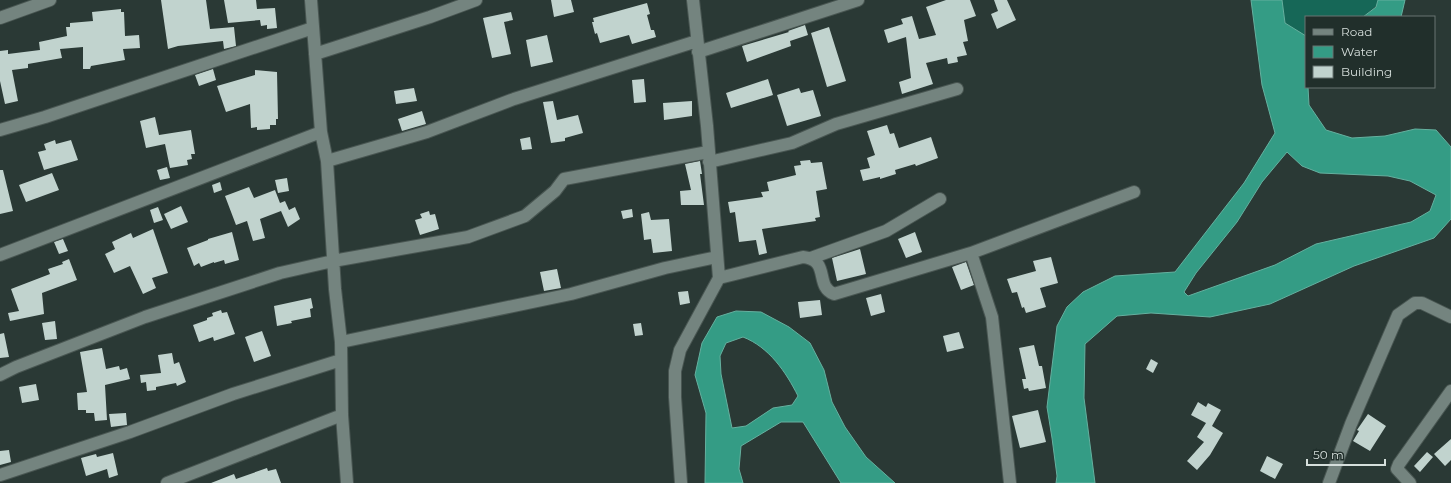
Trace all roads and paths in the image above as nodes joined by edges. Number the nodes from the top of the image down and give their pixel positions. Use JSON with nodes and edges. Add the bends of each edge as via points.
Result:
{"nodes":[{"id":1,"x":50,"y":0,"type":"edge"},
{"id":2,"x":311,"y":0,"type":"edge"},
{"id":3,"x":476,"y":0,"type":"edge"},
{"id":4,"x":693,"y":0,"type":"edge"},
{"id":5,"x":858,"y":0,"type":"edge"},
{"id":6,"x":0,"y":18,"type":"edge"},
{"id":7,"x":313,"y":28,"type":"junction"},
{"id":8,"x":698,"y":46,"type":"junction"},
{"id":9,"x":315,"y":54,"type":"junction"},
{"id":10,"x":957,"y":89,"type":"dead end"},
{"id":11,"x":0,"y":130,"type":"edge"},
{"id":12,"x":321,"y":132,"type":"junction"},
{"id":13,"x":708,"y":157,"type":"junction"},
{"id":14,"x":327,"y":161,"type":"junction"},
{"id":15,"x":1134,"y":192,"type":"dead end"},
{"id":16,"x":940,"y":199,"type":"dead end"},
{"id":17,"x":971,"y":254,"type":"junction"},
{"id":18,"x":0,"y":255,"type":"edge"},
{"id":19,"x":717,"y":257,"type":"junction"},
{"id":20,"x":810,"y":258,"type":"junction"},
{"id":21,"x":333,"y":261,"type":"junction"},
{"id":22,"x":719,"y":278,"type":"junction"},
{"id":23,"x":1451,"y":317,"type":"edge"},
{"id":24,"x":341,"y":342,"type":"junction"},
{"id":25,"x":341,"y":360,"type":"junction"},
{"id":26,"x":0,"y":375,"type":"edge"},
{"id":27,"x":1451,"y":390,"type":"edge"},
{"id":28,"x":342,"y":415,"type":"junction"},
{"id":29,"x":0,"y":475,"type":"edge"},
{"id":30,"x":167,"y":483,"type":"edge"},
{"id":31,"x":347,"y":483,"type":"edge"},
{"id":32,"x":681,"y":483,"type":"edge"},
{"id":33,"x":1010,"y":483,"type":"edge"},
{"id":34,"x":1329,"y":483,"type":"edge"},
{"id":35,"x":1410,"y":483,"type":"edge"}],
"edges":[{"from":1,"to":6,"type":"street"},
{"from":2,"to":7,"type":"street"},
{"from":3,"to":9,"type":"street"},
{"from":4,"to":8,"type":"street"},
{"from":5,"to":8,"type":"street"},
{"from":7,"to":9,"type":"street"},
{"from":7,"to":11,"type":"street"},
{"from":8,"to":13,"type":"street"},
{"from":8,"to":14,"type":"street","via":[[514,99],[427,132]]},
{"from":9,"to":12,"type":"street"},
{"from":10,"to":13,"type":"street","via":[[836,124],[792,143]]},
{"from":12,"to":14,"type":"street"},
{"from":12,"to":18,"type":"street"},
{"from":13,"to":19,"type":"street"},
{"from":13,"to":21,"type":"street","via":[[564,179],[555,191],[525,216],[468,236]]},
{"from":14,"to":21,"type":"street"},
{"from":15,"to":17,"type":"street"},
{"from":16,"to":20,"type":"street","via":[[886,230]]},
{"from":17,"to":20,"type":"street","via":[[834,294],[824,285],[817,262]]},
{"from":17,"to":33,"type":"street","via":[[992,316]]},
{"from":19,"to":22,"type":"street"},
{"from":19,"to":24,"type":"street","via":[[665,268],[571,294]]},
{"from":20,"to":22,"type":"street","via":[[803,257]]},
{"from":21,"to":24,"type":"street"},
{"from":21,"to":26,"type":"street","via":[[280,273],[145,317]]},
{"from":22,"to":32,"type":"street","via":[[680,350],[675,371]]},
{"from":23,"to":34,"type":"street","via":[[1422,303],[1416,303],[1398,315],[1356,411]]},
{"from":24,"to":25,"type":"street"},
{"from":25,"to":28,"type":"street"},
{"from":25,"to":29,"type":"street","via":[[233,394],[130,432]]},
{"from":27,"to":35,"type":"street","via":[[1399,464],[1400,473]]},
{"from":28,"to":30,"type":"street"},
{"from":28,"to":31,"type":"street"}]}
